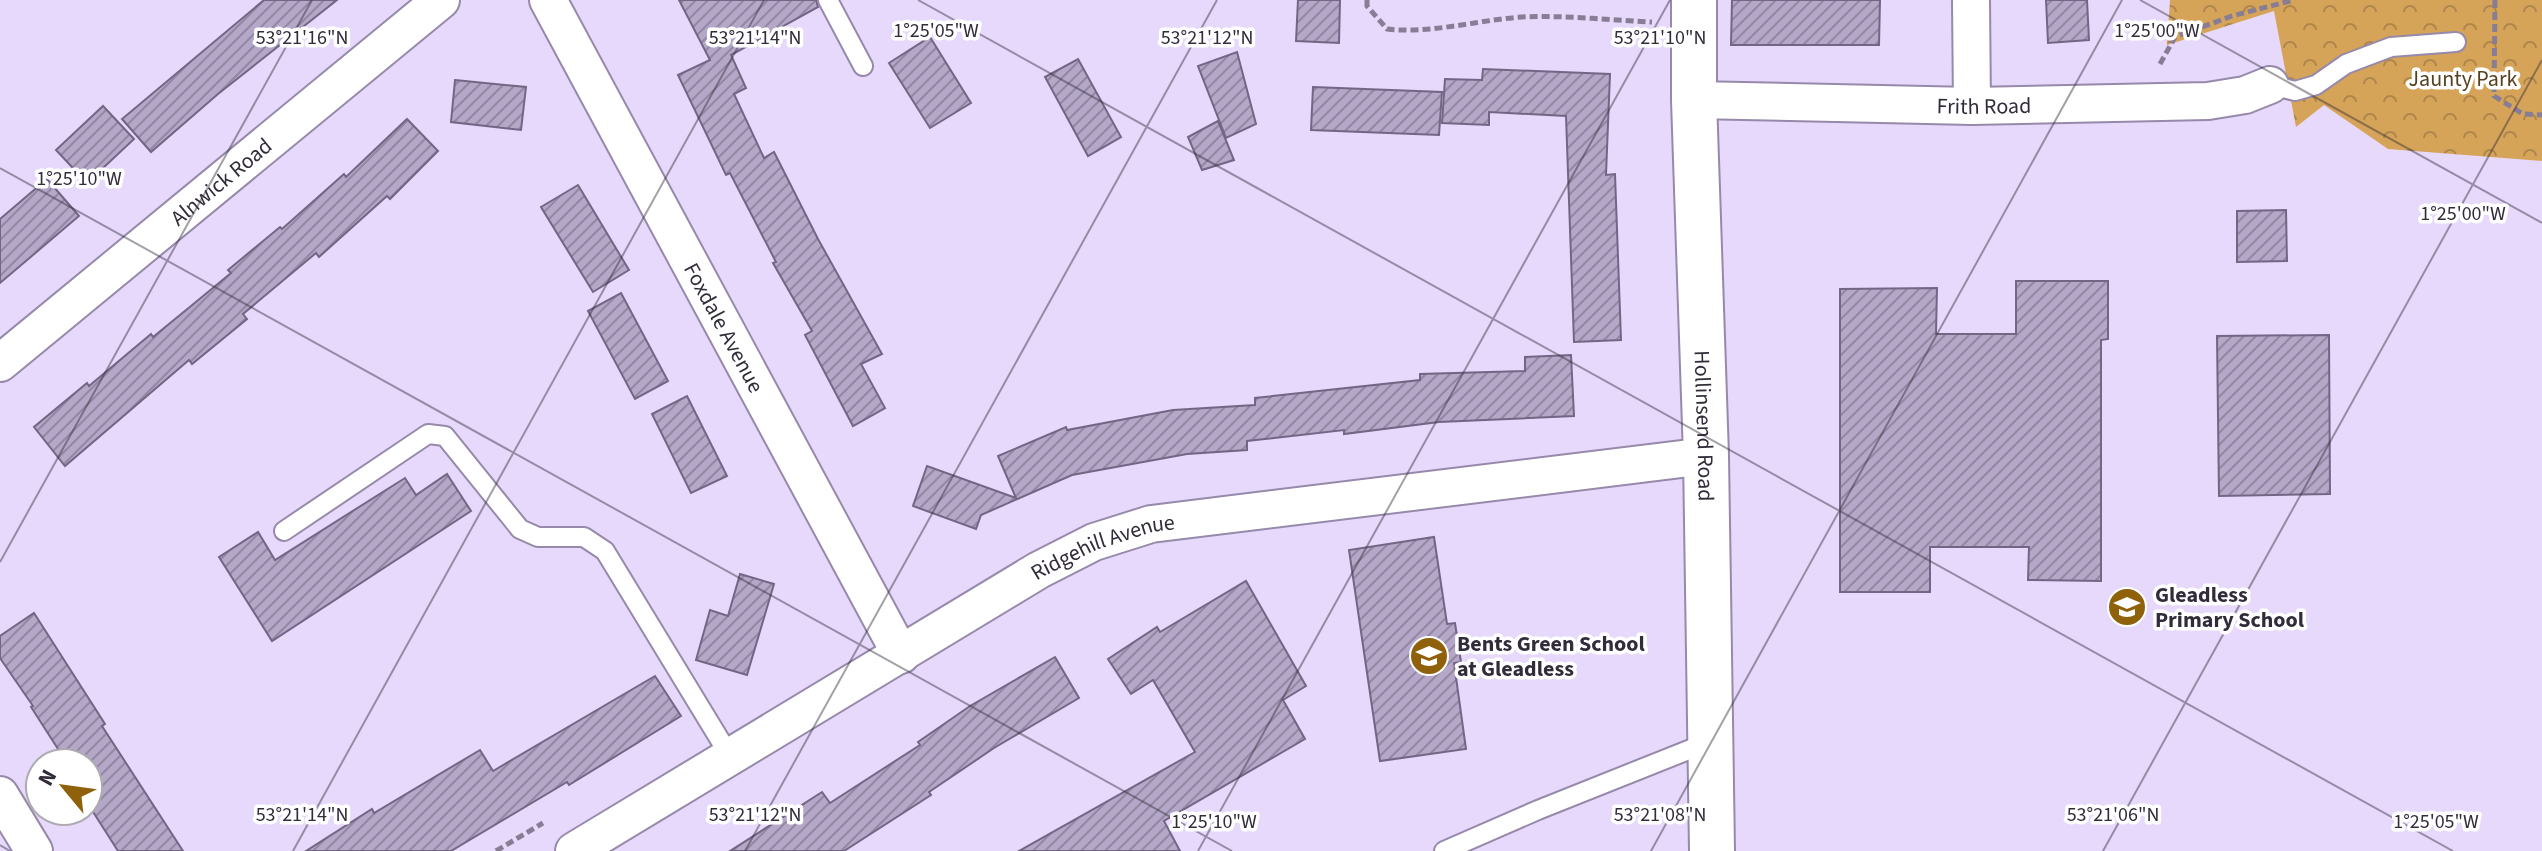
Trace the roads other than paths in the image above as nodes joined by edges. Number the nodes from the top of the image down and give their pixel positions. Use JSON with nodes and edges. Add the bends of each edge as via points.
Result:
{"nodes":[{"id":1,"x":441,"y":0,"type":"edge"},
{"id":2,"x":548,"y":0,"type":"edge"},
{"id":3,"x":828,"y":0,"type":"edge"},
{"id":4,"x":1971,"y":0,"type":"edge"},
{"id":5,"x":1694,"y":11,"type":"edge"},
{"id":6,"x":2456,"y":42,"type":"dead end"},
{"id":7,"x":863,"y":66,"type":"dead end"},
{"id":8,"x":2270,"y":85,"type":"joint"},
{"id":9,"x":1694,"y":100,"type":"junction"},
{"id":10,"x":1972,"y":106,"type":"junction"},
{"id":11,"x":0,"y":363,"type":"edge"},
{"id":12,"x":1706,"y":456,"type":"junction"},
{"id":13,"x":284,"y":531,"type":"dead end"},
{"id":14,"x":901,"y":655,"type":"junction"},
{"id":15,"x":1711,"y":741,"type":"junction"},
{"id":16,"x":731,"y":758,"type":"junction"},
{"id":17,"x":0,"y":795,"type":"edge"},
{"id":18,"x":34,"y":851,"type":"edge"},
{"id":19,"x":574,"y":851,"type":"edge"},
{"id":20,"x":1444,"y":851,"type":"edge"},
{"id":21,"x":1712,"y":851,"type":"edge"}],
"edges":[{"from":1,"to":11,"type":"street","name":"Alnwick Road"},
{"from":2,"to":14,"type":"street","name":"Foxdale Avenue"},
{"from":3,"to":7,"type":"lane"},
{"from":4,"to":10,"type":"street"},
{"from":5,"to":9,"type":"main road","name":"Hollinsend Road"},
{"from":6,"to":8,"type":"lane","via":[[2391,47],[2295,91]]},
{"from":8,"to":10,"type":"street","name":"Frith Road","via":[[2208,101]]},
{"from":9,"to":10,"type":"street","name":"Frith Road"},
{"from":9,"to":12,"type":"main road","name":"Hollinsend Road"},
{"from":12,"to":14,"type":"street","name":"Ridgehill Avenue","via":[[1151,524],[1094,542],[1039,570]]},
{"from":12,"to":15,"type":"main road","name":"Hollinsend Road"},
{"from":13,"to":16,"type":"lane","via":[[428,434],[445,436],[520,529],[538,537],[584,537],[605,551]]},
{"from":14,"to":16,"type":"street","name":"Ridgehill Avenue"},
{"from":15,"to":20,"type":"lane"},
{"from":15,"to":21,"type":"main road","name":"Hollinsend Road"},
{"from":16,"to":19,"type":"street","name":"Ridgehill Avenue"},
{"from":17,"to":18,"type":"street"}]}
